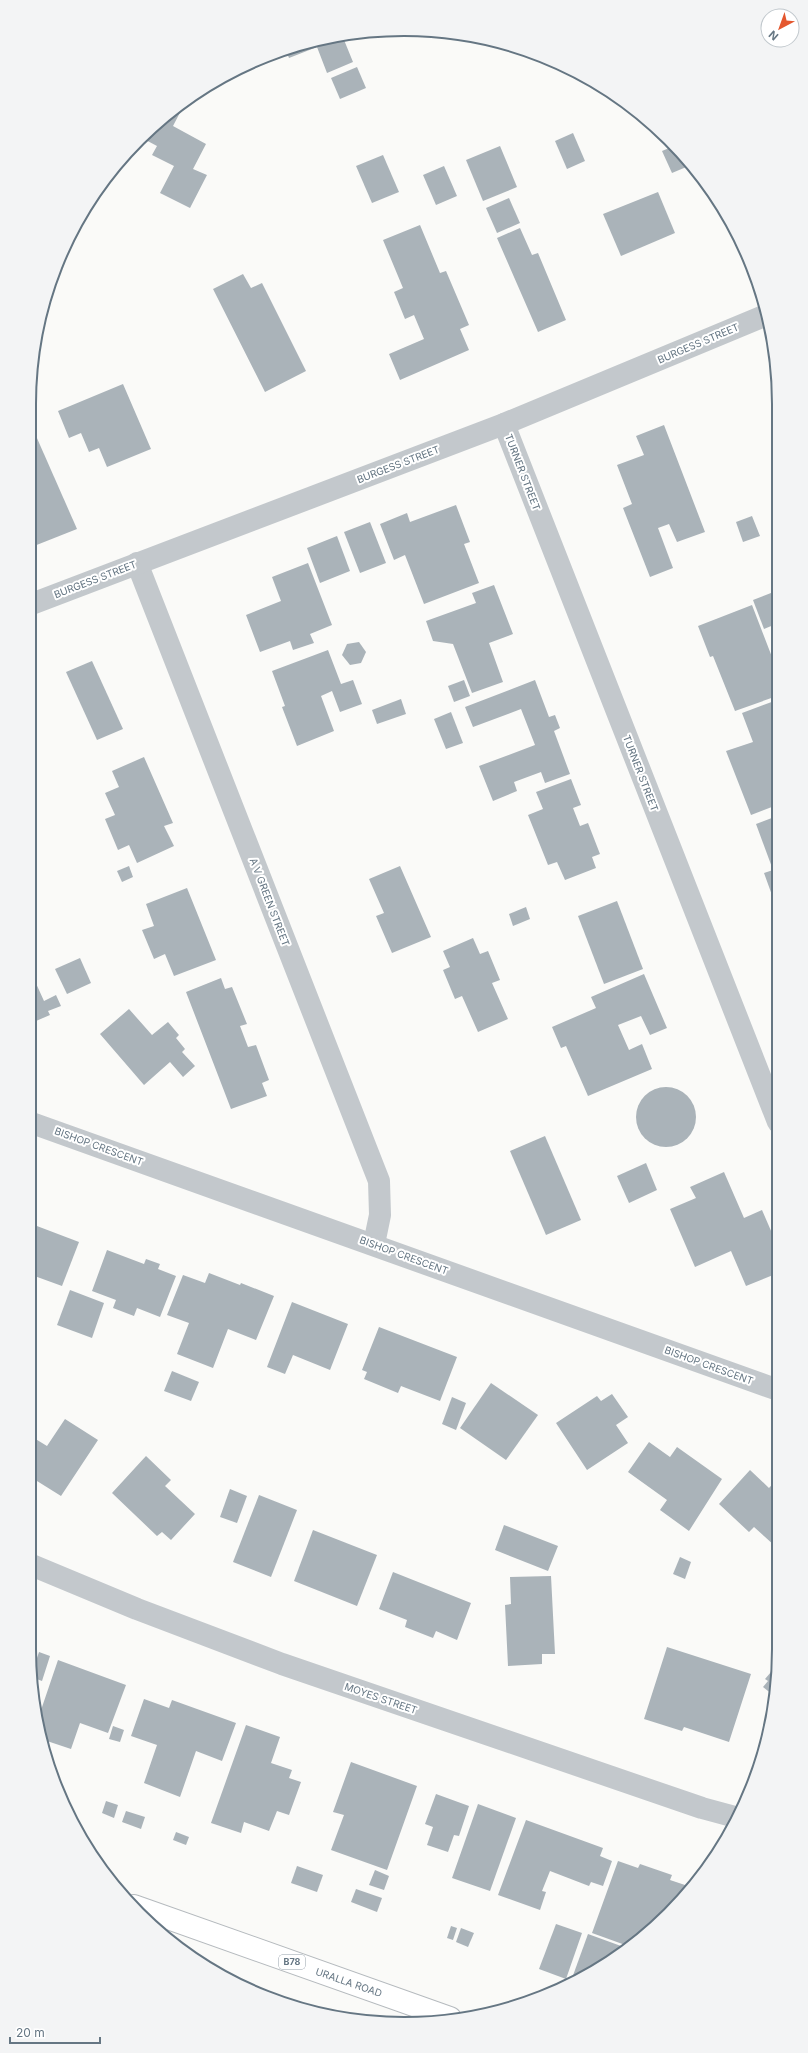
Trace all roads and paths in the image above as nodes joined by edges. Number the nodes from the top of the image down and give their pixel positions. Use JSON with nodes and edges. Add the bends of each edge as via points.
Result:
{"nodes":[{"id":1,"x":761,"y":317,"type":"edge"},
{"id":2,"x":504,"y":424,"type":"junction"},
{"id":3,"x":137,"y":563,"type":"junction"},
{"id":4,"x":36,"y":602,"type":"edge"},
{"id":5,"x":772,"y":1107,"type":"edge"},
{"id":6,"x":36,"y":1124,"type":"edge"},
{"id":7,"x":374,"y":1244,"type":"junction"},
{"id":8,"x":772,"y":1388,"type":"edge"},
{"id":9,"x":36,"y":1567,"type":"edge"},
{"id":10,"x":732,"y":1816,"type":"edge"},
{"id":11,"x":145,"y":1910,"type":"edge"},
{"id":12,"x":441,"y":2015,"type":"edge"}],
"edges":[{"from":1,"to":2,"type":"street","name":"BURGESS STREET"},
{"from":2,"to":3,"type":"street","name":"BURGESS STREET"},
{"from":2,"to":5,"type":"street","name":"TURNER STREET"},
{"from":3,"to":4,"type":"street","name":"BURGESS STREET"},
{"from":3,"to":7,"type":"street","name":"A V GREEN STREET","via":[[379,1181],[380,1215]]},
{"from":6,"to":7,"type":"street","name":"BISHOP CRESCENT"},
{"from":7,"to":8,"type":"street","name":"BISHOP CRESCENT"},
{"from":9,"to":10,"type":"street","name":"MOYES STREET","via":[[137,1609],[282,1664]]},
{"from":11,"to":12,"type":"main road","name":"URALLA ROAD","number":"B78"}]}
